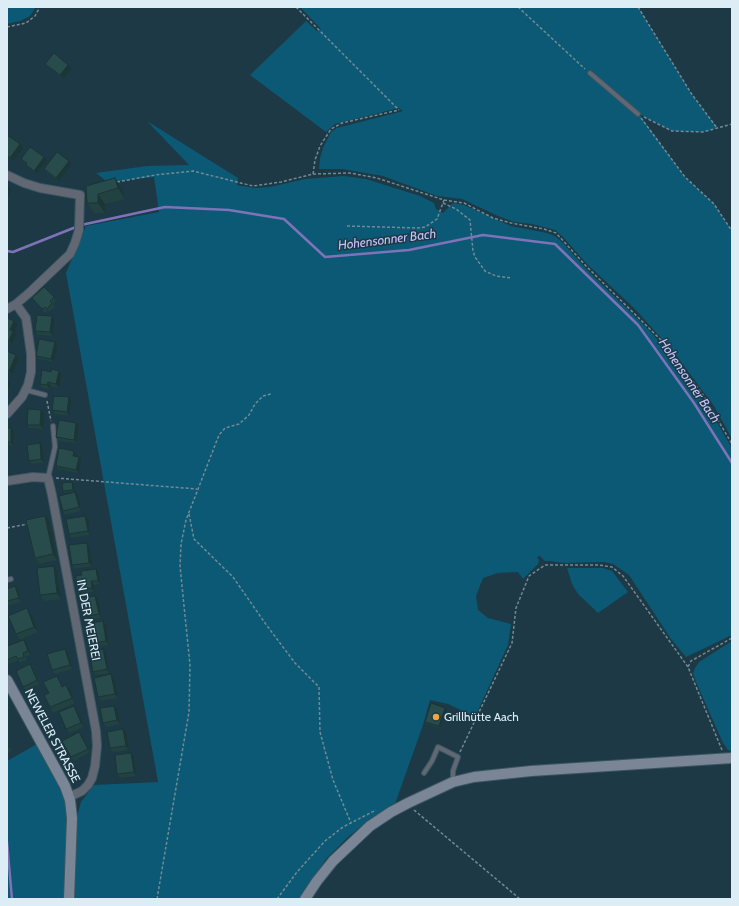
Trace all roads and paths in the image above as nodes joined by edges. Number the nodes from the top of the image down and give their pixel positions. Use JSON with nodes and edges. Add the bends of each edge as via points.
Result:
{"nodes":[{"id":1,"x":40,"y":7,"type":"edge"},
{"id":2,"x":296,"y":7,"type":"edge"},
{"id":3,"x":518,"y":7,"type":"edge"},
{"id":4,"x":638,"y":7,"type":"edge"},
{"id":5,"x":7,"y":27,"type":"edge"},
{"id":6,"x":590,"y":73,"type":"joint"},
{"id":7,"x":638,"y":114,"type":"junction"},
{"id":8,"x":732,"y":124,"type":"edge"},
{"id":9,"x":717,"y":128,"type":"junction"},
{"id":10,"x":313,"y":174,"type":"junction"},
{"id":11,"x":7,"y":175,"type":"edge"},
{"id":12,"x":115,"y":183,"type":"edge"},
{"id":13,"x":444,"y":200,"type":"junction"},
{"id":14,"x":443,"y":203,"type":"junction"},
{"id":15,"x":347,"y":226,"type":"dead end"},
{"id":16,"x":732,"y":231,"type":"edge"},
{"id":17,"x":511,"y":278,"type":"dead end"},
{"id":18,"x":16,"y":304,"type":"junction"},
{"id":19,"x":7,"y":309,"type":"edge"},
{"id":20,"x":26,"y":390,"type":"junction"},
{"id":21,"x":46,"y":394,"type":"joint"},
{"id":22,"x":271,"y":394,"type":"dead end"},
{"id":23,"x":7,"y":414,"type":"edge"},
{"id":24,"x":53,"y":426,"type":"joint"},
{"id":25,"x":732,"y":444,"type":"edge"},
{"id":26,"x":48,"y":478,"type":"junction"},
{"id":27,"x":7,"y":482,"type":"edge"},
{"id":28,"x":198,"y":489,"type":"junction"},
{"id":29,"x":189,"y":513,"type":"junction"},
{"id":30,"x":26,"y":520,"type":"edge"},
{"id":31,"x":7,"y":528,"type":"edge"},
{"id":32,"x":732,"y":638,"type":"edge"},
{"id":33,"x":688,"y":667,"type":"junction"},
{"id":34,"x":7,"y":680,"type":"edge"},
{"id":35,"x":458,"y":757,"type":"junction"},
{"id":36,"x":728,"y":758,"type":"edge"},
{"id":37,"x":424,"y":773,"type":"dead end"},
{"id":38,"x":453,"y":782,"type":"junction"},
{"id":39,"x":69,"y":797,"type":"junction"},
{"id":40,"x":406,"y":804,"type":"junction"},
{"id":41,"x":351,"y":823,"type":"dead end"},
{"id":42,"x":68,"y":899,"type":"edge"},
{"id":43,"x":158,"y":899,"type":"edge"},
{"id":44,"x":305,"y":899,"type":"edge"},
{"id":45,"x":520,"y":899,"type":"edge"}],
"edges":[{"from":1,"to":5,"type":"path","via":[[35,16],[26,23]]},
{"from":2,"to":10,"type":"path","via":[[399,110],[342,123],[331,129],[320,146]]},
{"from":3,"to":6,"type":"path"},
{"from":4,"to":9,"type":"path","via":[[691,93]]},
{"from":6,"to":7,"type":"lane"},
{"from":7,"to":9,"type":"path","via":[[672,131],[703,132]]},
{"from":7,"to":16,"type":"path","via":[[685,177],[714,204]]},
{"from":8,"to":9,"type":"path"},
{"from":10,"to":12,"type":"path","via":[[253,186],[193,171]]},
{"from":10,"to":13,"type":"path","via":[[350,173],[377,178]]},
{"from":11,"to":18,"type":"street","via":[[40,188],[82,194],[73,249],[66,259]]},
{"from":13,"to":14,"type":"path"},
{"from":13,"to":25,"type":"path","via":[[464,203],[499,220],[556,233],[661,340],[702,393]]},
{"from":14,"to":15,"type":"path","via":[[437,219],[425,227]]},
{"from":14,"to":17,"type":"path","via":[[470,220],[473,251],[485,271]]},
{"from":18,"to":19,"type":"street"},
{"from":18,"to":20,"type":"street","via":[[26,318],[29,336],[31,372]]},
{"from":20,"to":21,"type":"lane"},
{"from":20,"to":23,"type":"street"},
{"from":21,"to":24,"type":"path"},
{"from":22,"to":28,"type":"path","via":[[263,396],[239,424],[225,428],[219,436]]},
{"from":24,"to":26,"type":"lane","via":[[55,446]]},
{"from":26,"to":27,"type":"street","via":[[33,477]]},
{"from":26,"to":28,"type":"path"},
{"from":26,"to":39,"type":"street","name":"IN DER MEIEREI","via":[[97,739],[97,756],[92,778],[86,787]]},
{"from":28,"to":29,"type":"path"},
{"from":29,"to":41,"type":"path","via":[[194,539],[233,577],[295,663],[319,686],[320,732],[333,780]]},
{"from":29,"to":43,"type":"path","via":[[181,544],[180,566],[190,664],[189,712]]},
{"from":30,"to":31,"type":"path","via":[[28,524]]},
{"from":32,"to":33,"type":"path","via":[[691,661]]},
{"from":33,"to":35,"type":"path","via":[[623,576],[612,567],[545,565],[529,576],[516,608],[512,643]]},
{"from":33,"to":36,"type":"path","via":[[696,691]]},
{"from":34,"to":39,"type":"main road","name":"NEWELER STRASSE"},
{"from":35,"to":37,"type":"lane","via":[[438,747]]},
{"from":35,"to":38,"type":"lane","via":[[453,770]]},
{"from":36,"to":38,"type":"main road","via":[[531,771],[474,777]]},
{"from":38,"to":40,"type":"main road"},
{"from":39,"to":42,"type":"main road","name":"NEWELER STRASSE","via":[[72,829]]},
{"from":40,"to":44,"type":"main road","via":[[370,826],[340,853]]},
{"from":40,"to":45,"type":"path"}]}
